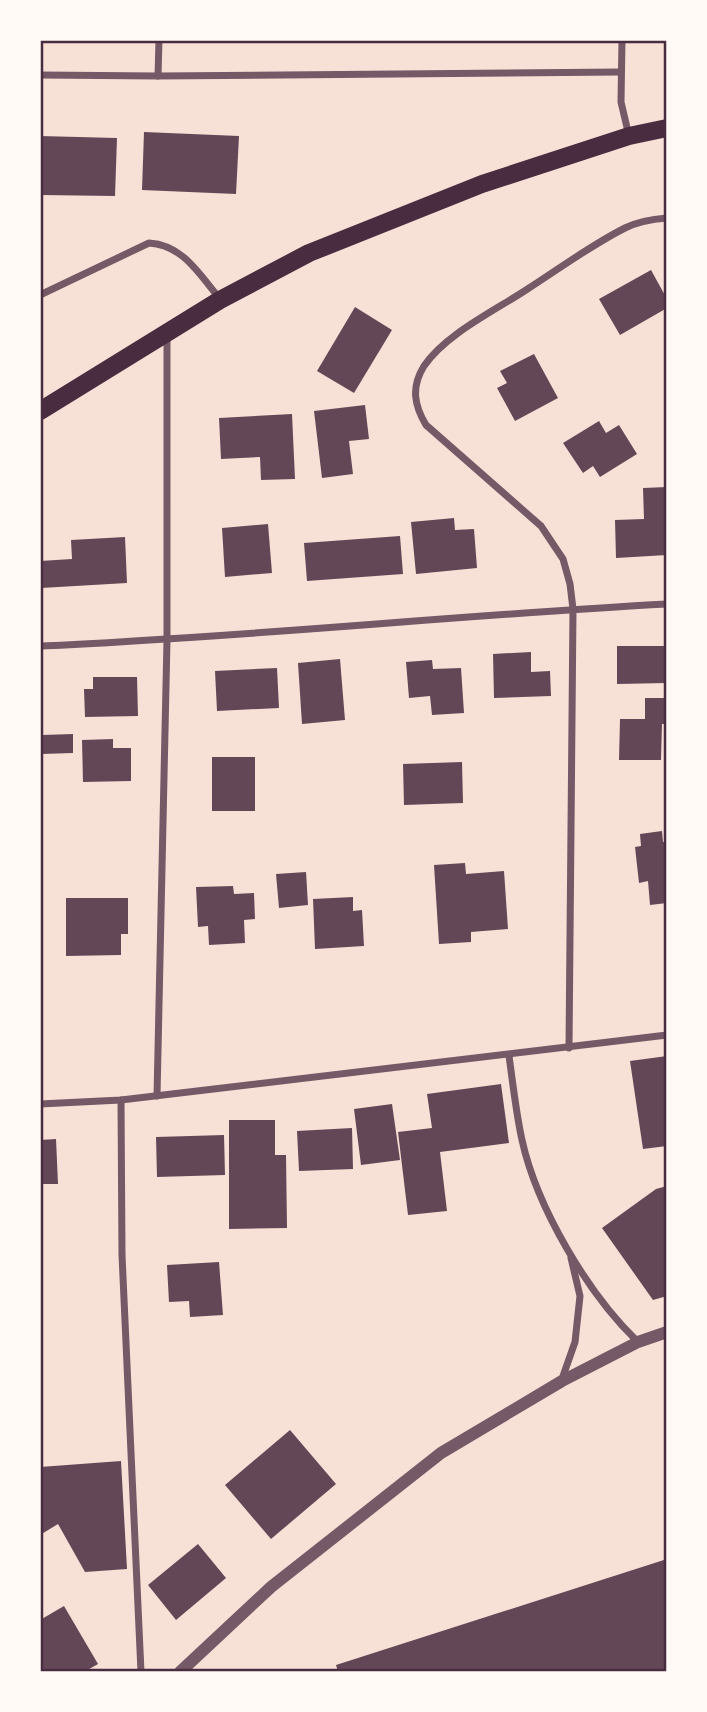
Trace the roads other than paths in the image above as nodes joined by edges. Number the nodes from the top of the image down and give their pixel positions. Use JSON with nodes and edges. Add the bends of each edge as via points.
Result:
{"nodes":[{"id":1,"x":159,"y":40,"type":"edge"},
{"id":2,"x":621,"y":40,"type":"edge"},
{"id":3,"x":621,"y":72,"type":"junction"},
{"id":4,"x":40,"y":75,"type":"edge"},
{"id":5,"x":158,"y":76,"type":"junction"},
{"id":6,"x":667,"y":128,"type":"edge"},
{"id":7,"x":629,"y":136,"type":"junction"},
{"id":8,"x":667,"y":218,"type":"edge"},
{"id":9,"x":40,"y":295,"type":"edge"},
{"id":10,"x":220,"y":300,"type":"junction"},
{"id":11,"x":167,"y":333,"type":"junction"},
{"id":12,"x":40,"y":411,"type":"edge"},
{"id":13,"x":667,"y":604,"type":"edge"},
{"id":14,"x":573,"y":609,"type":"junction"},
{"id":15,"x":167,"y":640,"type":"junction"},
{"id":16,"x":40,"y":646,"type":"edge"},
{"id":17,"x":667,"y":1035,"type":"edge"},
{"id":18,"x":569,"y":1048,"type":"junction"},
{"id":19,"x":509,"y":1056,"type":"junction"},
{"id":20,"x":157,"y":1096,"type":"junction"},
{"id":21,"x":121,"y":1100,"type":"junction"},
{"id":22,"x":40,"y":1104,"type":"edge"},
{"id":23,"x":569,"y":1251,"type":"junction"},
{"id":24,"x":667,"y":1332,"type":"edge"},
{"id":25,"x":638,"y":1342,"type":"junction"},
{"id":26,"x":562,"y":1381,"type":"junction"},
{"id":27,"x":141,"y":1672,"type":"edge"},
{"id":28,"x":180,"y":1672,"type":"edge"}],
"edges":[{"from":1,"to":5,"type":"street"},
{"from":2,"to":3,"type":"street"},
{"from":3,"to":5,"type":"street"},
{"from":3,"to":7,"type":"street","via":[[621,102]]},
{"from":4,"to":5,"type":"street"},
{"from":6,"to":7,"type":"main road"},
{"from":7,"to":10,"type":"main road","via":[[411,212],[309,253]]},
{"from":8,"to":14,"type":"street","via":[[628,226],[478,321],[438,348],[415,386],[418,411],[426,425],[550,538],[564,559]]},
{"from":9,"to":10,"type":"street","via":[[138,247],[156,243],[177,251]]},
{"from":10,"to":11,"type":"main road"},
{"from":11,"to":12,"type":"main road"},
{"from":11,"to":15,"type":"street"},
{"from":13,"to":14,"type":"street"},
{"from":14,"to":15,"type":"street"},
{"from":14,"to":18,"type":"street"},
{"from":15,"to":16,"type":"street"},
{"from":15,"to":20,"type":"street"},
{"from":17,"to":18,"type":"street"},
{"from":18,"to":19,"type":"street"},
{"from":19,"to":20,"type":"street"},
{"from":19,"to":23,"type":"street","via":[[522,1142],[539,1192]]},
{"from":20,"to":21,"type":"street"},
{"from":21,"to":22,"type":"street"},
{"from":21,"to":27,"type":"street","via":[[122,1255]]},
{"from":23,"to":25,"type":"street","via":[[614,1319]]},
{"from":23,"to":26,"type":"street","via":[[580,1296],[575,1342]]},
{"from":24,"to":25,"type":"street"},
{"from":25,"to":26,"type":"street"},
{"from":26,"to":28,"type":"street","via":[[430,1461],[271,1587]]}]}
